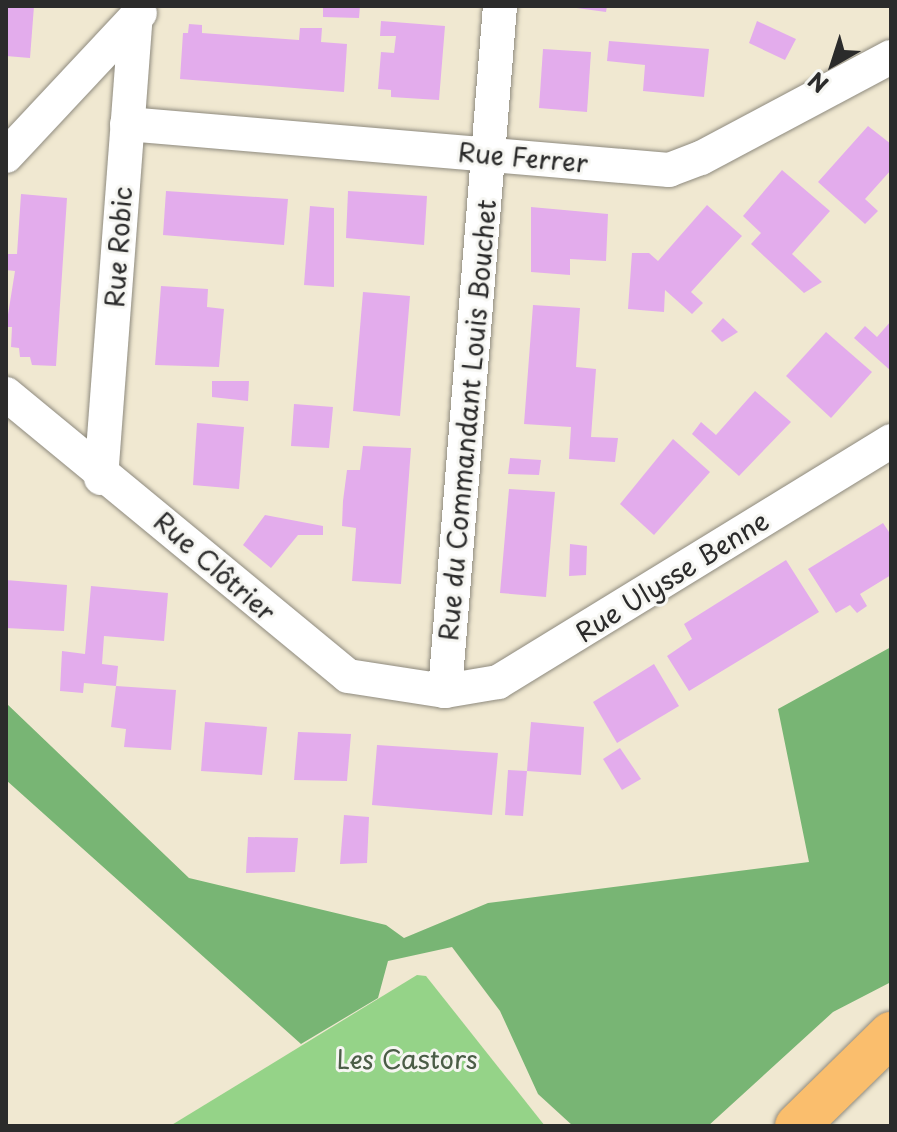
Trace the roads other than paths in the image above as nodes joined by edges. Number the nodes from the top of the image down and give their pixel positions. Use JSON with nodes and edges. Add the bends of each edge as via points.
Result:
{"nodes":[{"id":1,"x":500,"y":6,"type":"edge"},
{"id":2,"x":141,"y":12,"type":"edge"},
{"id":3,"x":891,"y":57,"type":"edge"},
{"id":4,"x":127,"y":124,"type":"junction"},
{"id":5,"x":488,"y":154,"type":"junction"},
{"id":6,"x":6,"y":156,"type":"edge"},
{"id":7,"x":6,"y":394,"type":"edge"},
{"id":8,"x":891,"y":441,"type":"edge"},
{"id":9,"x":101,"y":478,"type":"junction"},
{"id":10,"x":445,"y":691,"type":"junction"},
{"id":11,"x":891,"y":1034,"type":"edge"},
{"id":12,"x":797,"y":1126,"type":"edge"}],
"edges":[{"from":1,"to":5,"type":"street","name":"Rue du Commandant Louis Bouchet"},
{"from":2,"to":4,"type":"street","name":"Rue Robic"},
{"from":2,"to":6,"type":"street"},
{"from":3,"to":5,"type":"street","name":"Rue Ferrer","via":[[669,170]]},
{"from":4,"to":5,"type":"street","name":"Rue Ferrer"},
{"from":4,"to":9,"type":"street","name":"Rue Robic"},
{"from":5,"to":10,"type":"street","name":"Rue du Commandant Louis Bouchet"},
{"from":7,"to":9,"type":"street","name":"Rue Clôtrier"},
{"from":8,"to":10,"type":"street","name":"Rue Ulysse Benne","via":[[498,682]]},
{"from":9,"to":10,"type":"street","name":"Rue Clôtrier","via":[[143,504],[348,676]]},
{"from":11,"to":12,"type":"highway"}]}
